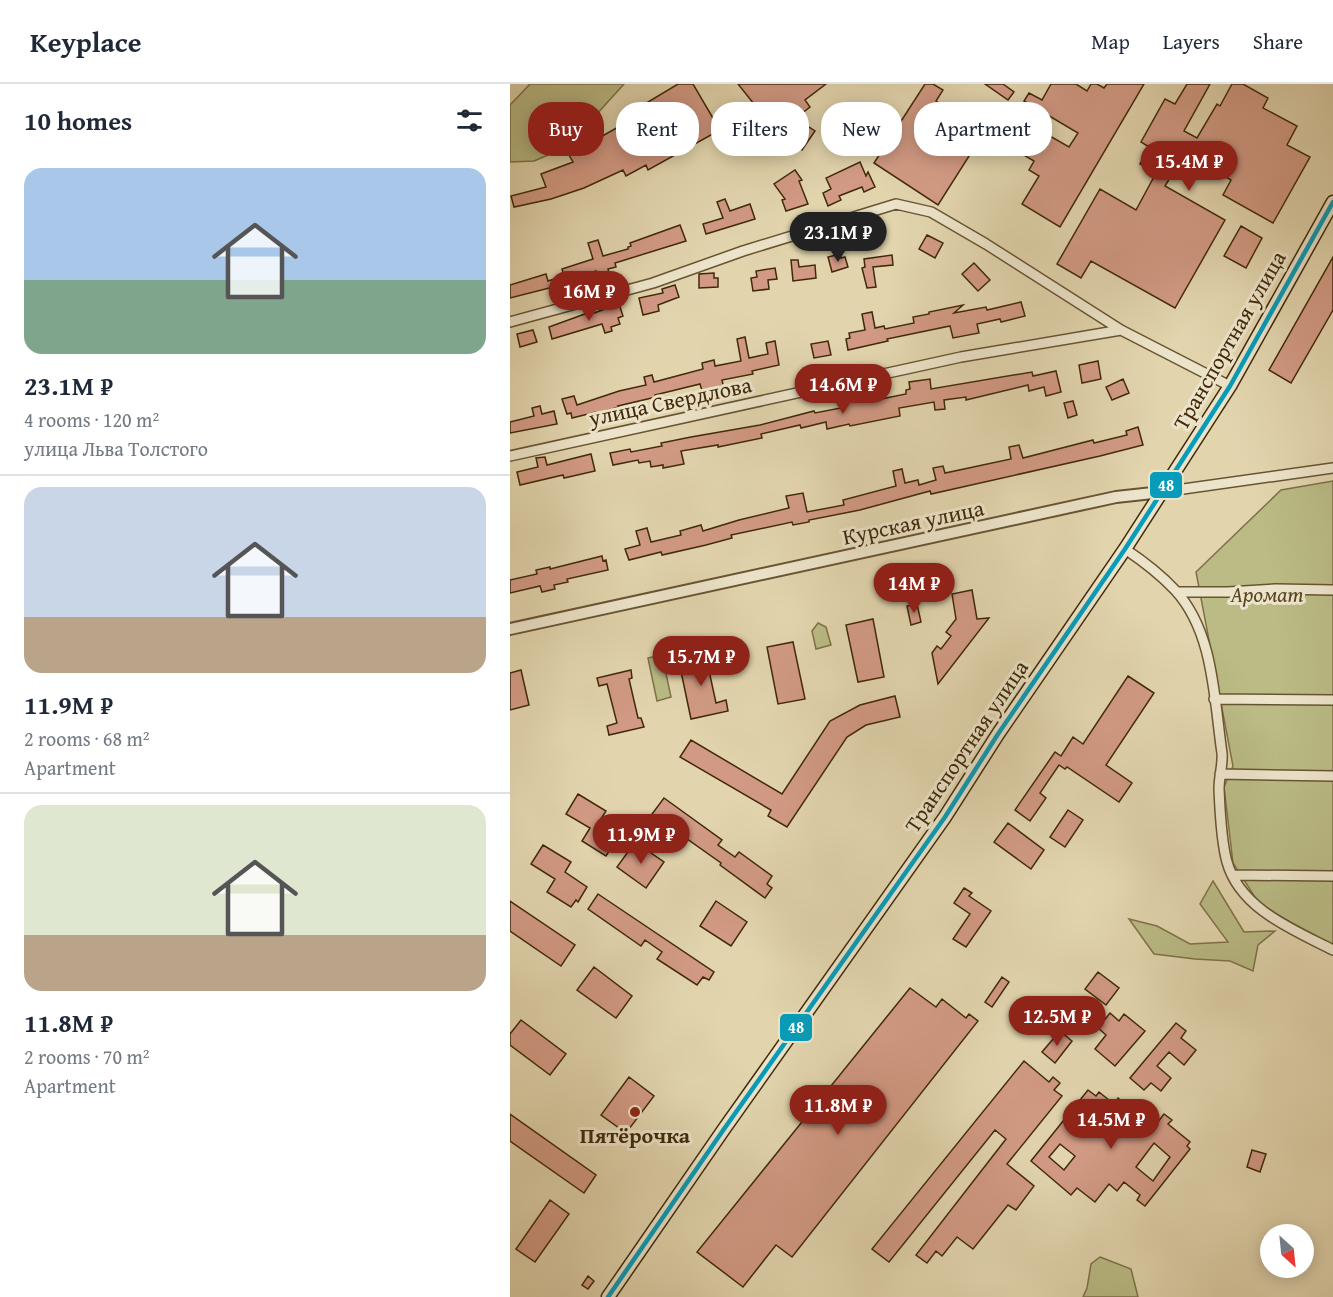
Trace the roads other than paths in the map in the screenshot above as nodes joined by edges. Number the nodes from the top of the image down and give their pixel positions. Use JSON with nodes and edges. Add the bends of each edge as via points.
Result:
{"nodes":[{"id":1,"x":1333,"y":202,"type":"edge"},
{"id":2,"x":510,"y":322,"type":"edge"},
{"id":3,"x":1121,"y":330,"type":"junction"},
{"id":4,"x":1230,"y":386,"type":"junction"},
{"id":5,"x":510,"y":456,"type":"edge"},
{"id":6,"x":1331,"y":472,"type":"edge"},
{"id":7,"x":1162,"y":492,"type":"junction"},
{"id":8,"x":1125,"y":549,"type":"junction"},
{"id":9,"x":1333,"y":590,"type":"edge"},
{"id":10,"x":1177,"y":592,"type":"junction"},
{"id":11,"x":510,"y":629,"type":"edge"},
{"id":12,"x":1214,"y":699,"type":"junction"},
{"id":13,"x":1333,"y":700,"type":"edge"},
{"id":14,"x":1220,"y":774,"type":"junction"},
{"id":15,"x":1333,"y":776,"type":"edge"},
{"id":16,"x":1234,"y":875,"type":"junction"},
{"id":17,"x":1333,"y":876,"type":"edge"},
{"id":18,"x":1333,"y":950,"type":"edge"},
{"id":19,"x":608,"y":1297,"type":"edge"}],
"edges":[{"from":1,"to":4,"type":"main road","name":"Транспортная улица"},
{"from":2,"to":3,"type":"street","via":[[653,283],[896,204],[931,212]]},
{"from":3,"to":4,"type":"street"},
{"from":3,"to":5,"type":"street","name":"улица Свердлова","via":[[961,357]]},
{"from":4,"to":7,"type":"main road","name":"Транспортная улица"},
{"from":6,"to":7,"type":"street","name":"Курская улица"},
{"from":7,"to":8,"type":"main road","name":"Транспортная улица"},
{"from":7,"to":11,"type":"street","name":"Курская улица","via":[[1116,497]]},
{"from":8,"to":10,"type":"street"},
{"from":8,"to":19,"type":"main road","name":"Транспортная улица","via":[[945,817]]},
{"from":9,"to":10,"type":"street"},
{"from":10,"to":12,"type":"street","via":[[1201,634]]},
{"from":12,"to":13,"type":"street"},
{"from":12,"to":14,"type":"street","via":[[1223,765]]},
{"from":14,"to":15,"type":"street"},
{"from":14,"to":16,"type":"street","via":[[1225,852]]},
{"from":16,"to":17,"type":"street"},
{"from":16,"to":18,"type":"street","via":[[1255,906]]}]}
